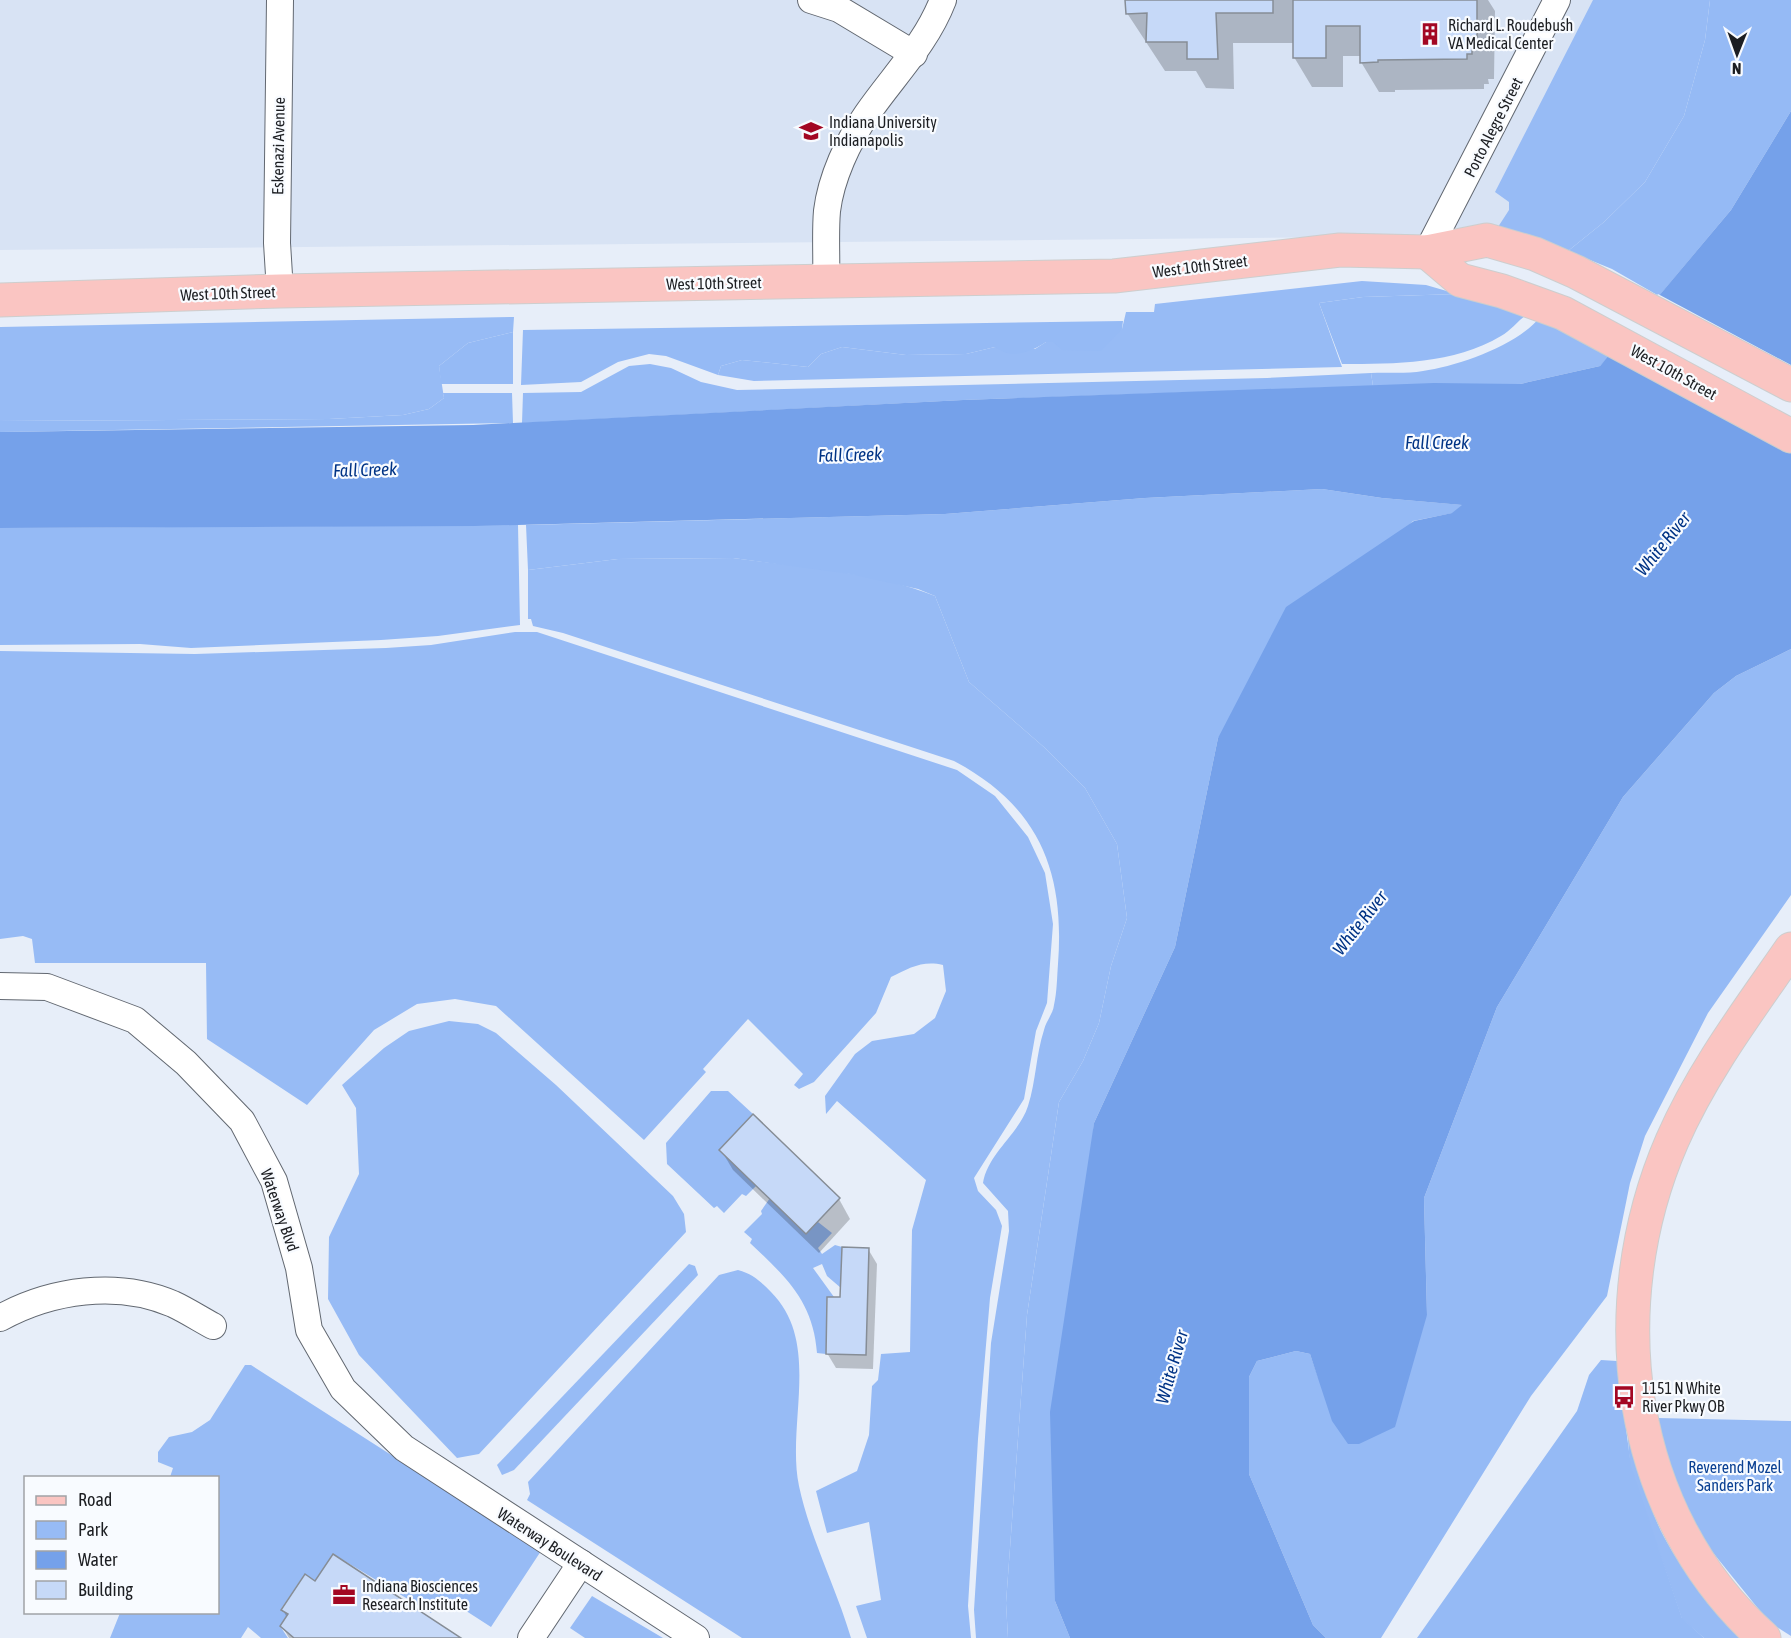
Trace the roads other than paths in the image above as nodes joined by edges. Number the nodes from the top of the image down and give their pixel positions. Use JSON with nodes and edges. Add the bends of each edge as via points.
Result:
{"nodes":[{"id":1,"x":280,"y":0,"type":"edge"},
{"id":2,"x":811,"y":0,"type":"edge"},
{"id":3,"x":943,"y":0,"type":"edge"},
{"id":4,"x":1557,"y":0,"type":"edge"},
{"id":5,"x":914,"y":54,"type":"junction"},
{"id":6,"x":1427,"y":252,"type":"junction"},
{"id":7,"x":826,"y":280,"type":"junction"},
{"id":8,"x":280,"y":291,"type":"junction"},
{"id":9,"x":0,"y":300,"type":"edge"},
{"id":10,"x":1791,"y":385,"type":"edge"},
{"id":11,"x":1791,"y":436,"type":"edge"},
{"id":12,"x":1791,"y":949,"type":"edge"},
{"id":13,"x":0,"y":986,"type":"edge"},
{"id":14,"x":0,"y":1318,"type":"edge"},
{"id":15,"x":213,"y":1326,"type":"dead end"},
{"id":16,"x":404,"y":1448,"type":"joint"},
{"id":17,"x":581,"y":1563,"type":"junction"},
{"id":18,"x":531,"y":1638,"type":"edge"},
{"id":19,"x":696,"y":1638,"type":"edge"},
{"id":20,"x":1764,"y":1638,"type":"edge"}],
"edges":[{"from":1,"to":8,"type":"street","name":"Eskenazi Avenue"},
{"from":2,"to":5,"type":"street","via":[[839,9]]},
{"from":3,"to":5,"type":"street","via":[[933,26]]},
{"from":4,"to":6,"type":"street","name":"Porto Alegre Street"},
{"from":5,"to":7,"type":"street","via":[[866,114],[838,169],[827,210]]},
{"from":6,"to":7,"type":"main road","name":"West 10th Street","via":[[1340,250],[1114,276]]},
{"from":6,"to":10,"type":"main road","name":"West 10th Street","via":[[1486,240],[1535,254]]},
{"from":6,"to":11,"type":"main road","name":"West 10th Street","via":[[1460,280],[1523,297],[1563,313]]},
{"from":7,"to":8,"type":"main road","name":"West 10th Street"},
{"from":8,"to":9,"type":"main road","name":"West 10th Street"},
{"from":12,"to":20,"type":"main road","via":[[1684,1114],[1654,1191],[1632,1287],[1632,1340],[1639,1400],[1666,1503],[1707,1575]]},
{"from":13,"to":16,"type":"street","name":"Waterway Blvd","via":[[46,987],[135,1020],[186,1063],[242,1121],[274,1181],[299,1268],[309,1330],[343,1389]]},
{"from":14,"to":15,"type":"street","via":[[22,1306],[61,1294],[109,1292],[142,1295],[172,1304]]},
{"from":16,"to":17,"type":"street","name":"Waterway Boulevard"},
{"from":17,"to":18,"type":"street"},
{"from":17,"to":19,"type":"street","name":"Waterway Boulevard"}]}
